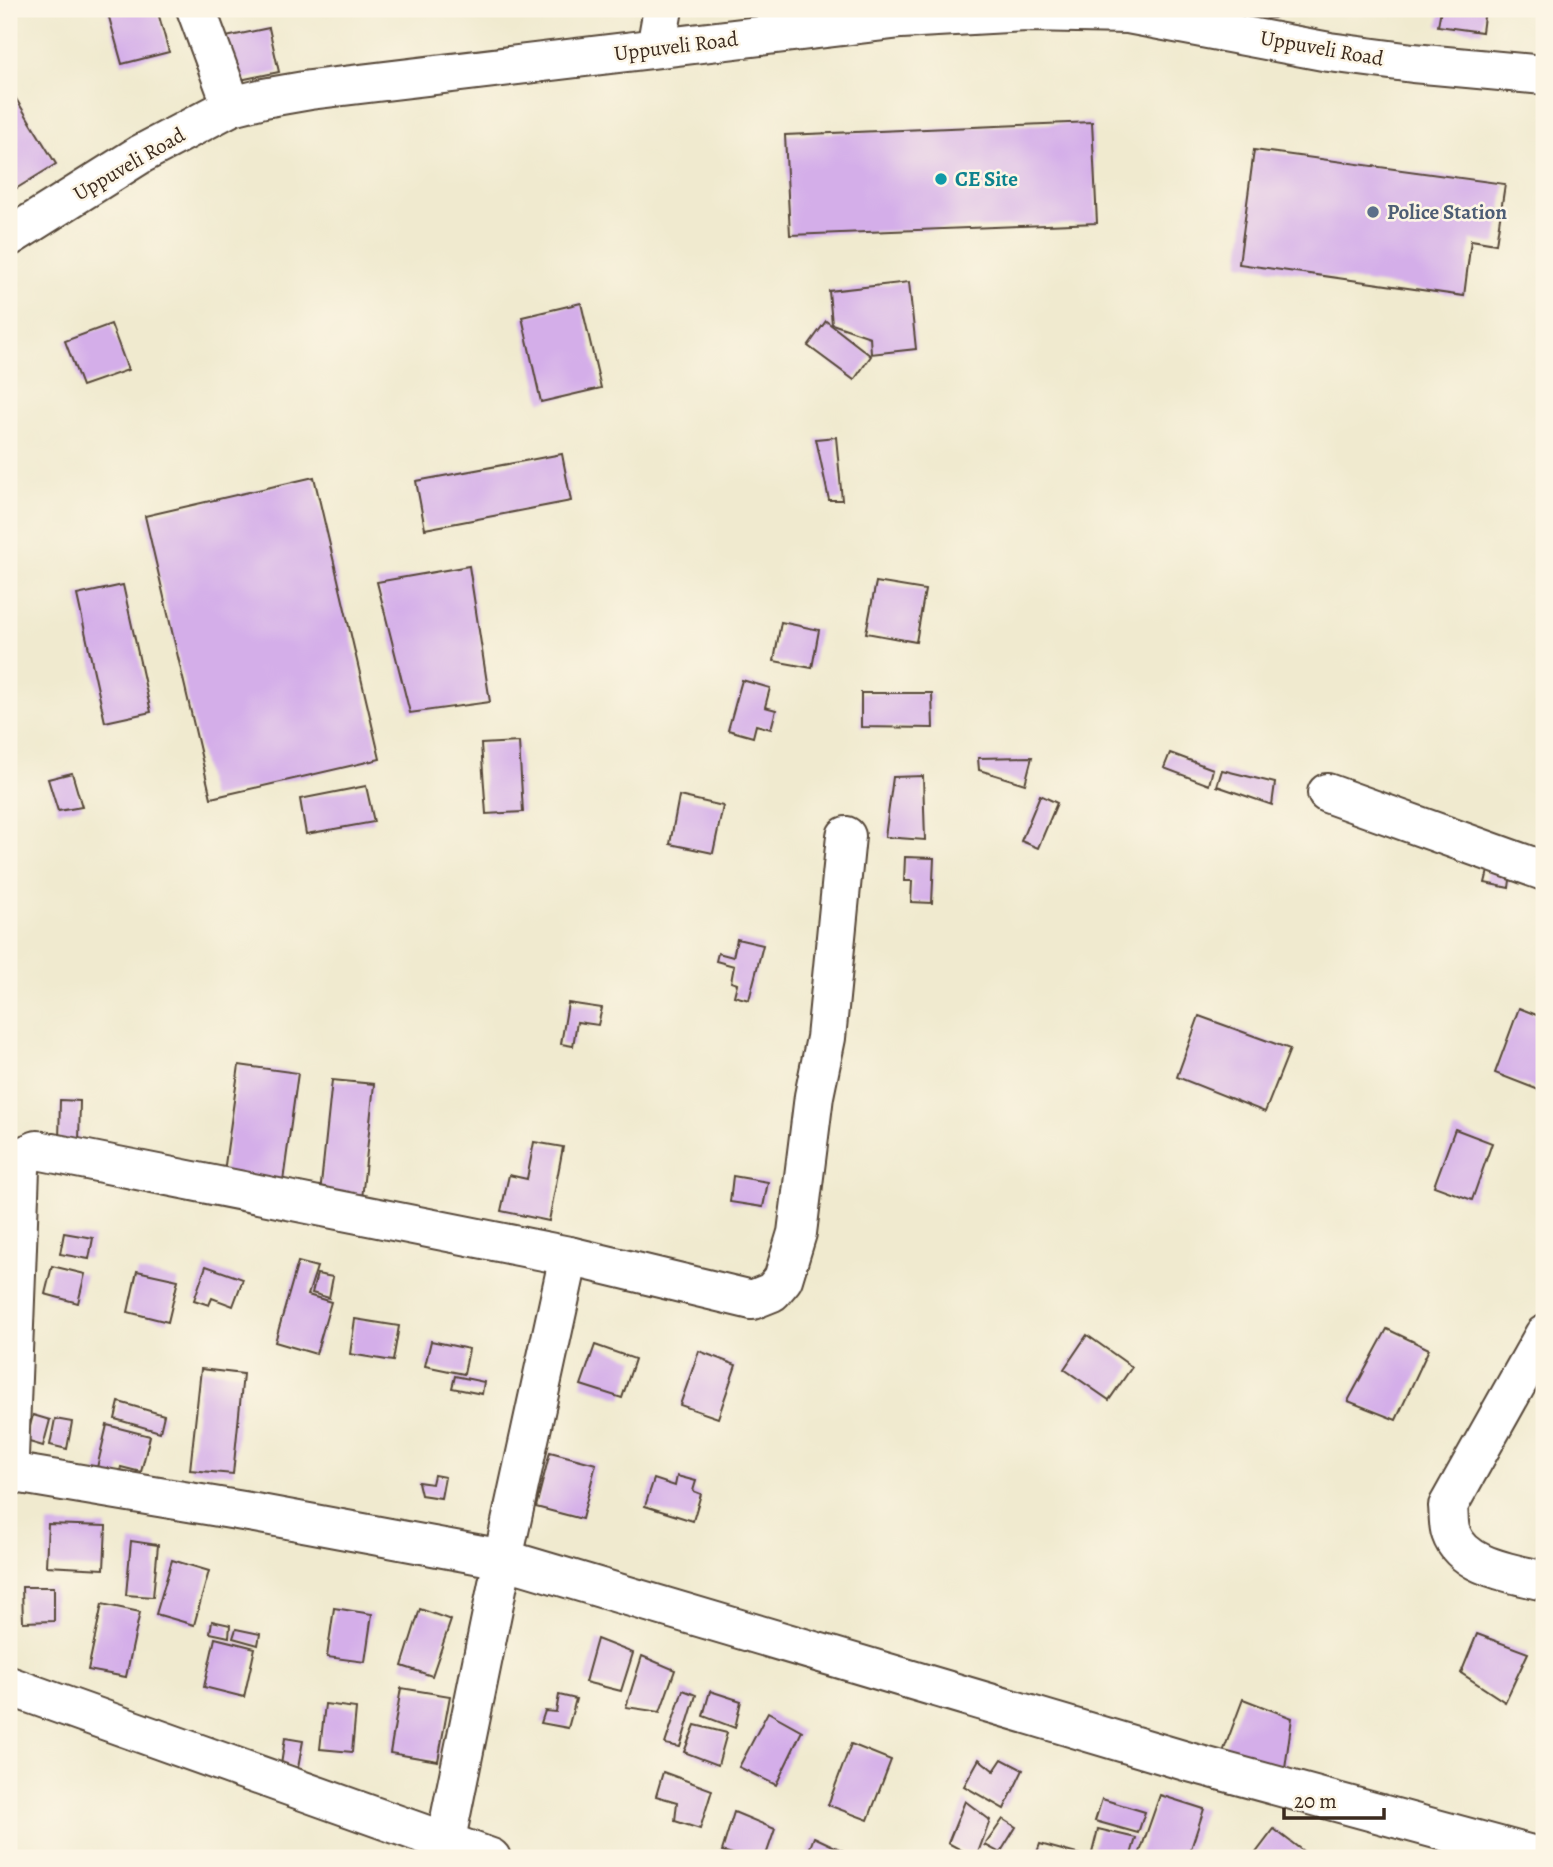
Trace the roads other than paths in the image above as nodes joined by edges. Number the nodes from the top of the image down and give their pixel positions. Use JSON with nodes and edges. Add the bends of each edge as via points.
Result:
{"nodes":[{"id":1,"x":196,"y":9,"type":"edge"},
{"id":2,"x":663,"y":9,"type":"edge"},
{"id":3,"x":902,"y":14,"type":"edge"},
{"id":4,"x":656,"y":48,"type":"junction"},
{"id":5,"x":1544,"y":75,"type":"edge"},
{"id":6,"x":232,"y":106,"type":"junction"},
{"id":7,"x":9,"y":237,"type":"edge"},
{"id":8,"x":1327,"y":793,"type":"dead end"},
{"id":9,"x":846,"y":836,"type":"dead end"},
{"id":10,"x":1544,"y":871,"type":"edge"},
{"id":11,"x":569,"y":1256,"type":"junction"},
{"id":12,"x":1544,"y":1335,"type":"edge"},
{"id":13,"x":9,"y":1456,"type":"edge"},
{"id":14,"x":9,"y":1472,"type":"edge"},
{"id":15,"x":503,"y":1559,"type":"junction"},
{"id":16,"x":1544,"y":1581,"type":"edge"},
{"id":17,"x":9,"y":1686,"type":"edge"},
{"id":18,"x":374,"y":1818,"type":"junction"},
{"id":19,"x":445,"y":1844,"type":"junction"},
{"id":20,"x":403,"y":1858,"type":"edge"},
{"id":21,"x":491,"y":1858,"type":"edge"},
{"id":22,"x":1543,"y":1858,"type":"edge"}],
"edges":[{"from":1,"to":6,"type":"street"},
{"from":2,"to":4,"type":"street"},
{"from":3,"to":4,"type":"street","name":"Uppuveli Road"},
{"from":3,"to":5,"type":"street","name":"Uppuveli Road","via":[[1128,14],[1329,52]]},
{"from":4,"to":6,"type":"street","name":"Uppuveli Road","via":[[310,90]]},
{"from":6,"to":7,"type":"street","name":"Uppuveli Road","via":[[141,154]]},
{"from":8,"to":10,"type":"street"},
{"from":9,"to":11,"type":"street","via":[[827,1038],[814,1096],[797,1233],[783,1279],[772,1292],[752,1300]]},
{"from":11,"to":13,"type":"street","via":[[37,1150],[23,1156],[20,1169]]},
{"from":11,"to":15,"type":"street"},
{"from":12,"to":16,"type":"street","via":[[1448,1506],[1451,1534],[1463,1550],[1483,1565]]},
{"from":14,"to":15,"type":"street"},
{"from":15,"to":19,"type":"street"},
{"from":15,"to":22,"type":"street","via":[[1189,1762]]},
{"from":17,"to":18,"type":"street"},
{"from":18,"to":19,"type":"street"},
{"from":18,"to":20,"type":"street"},
{"from":19,"to":21,"type":"street"}]}
